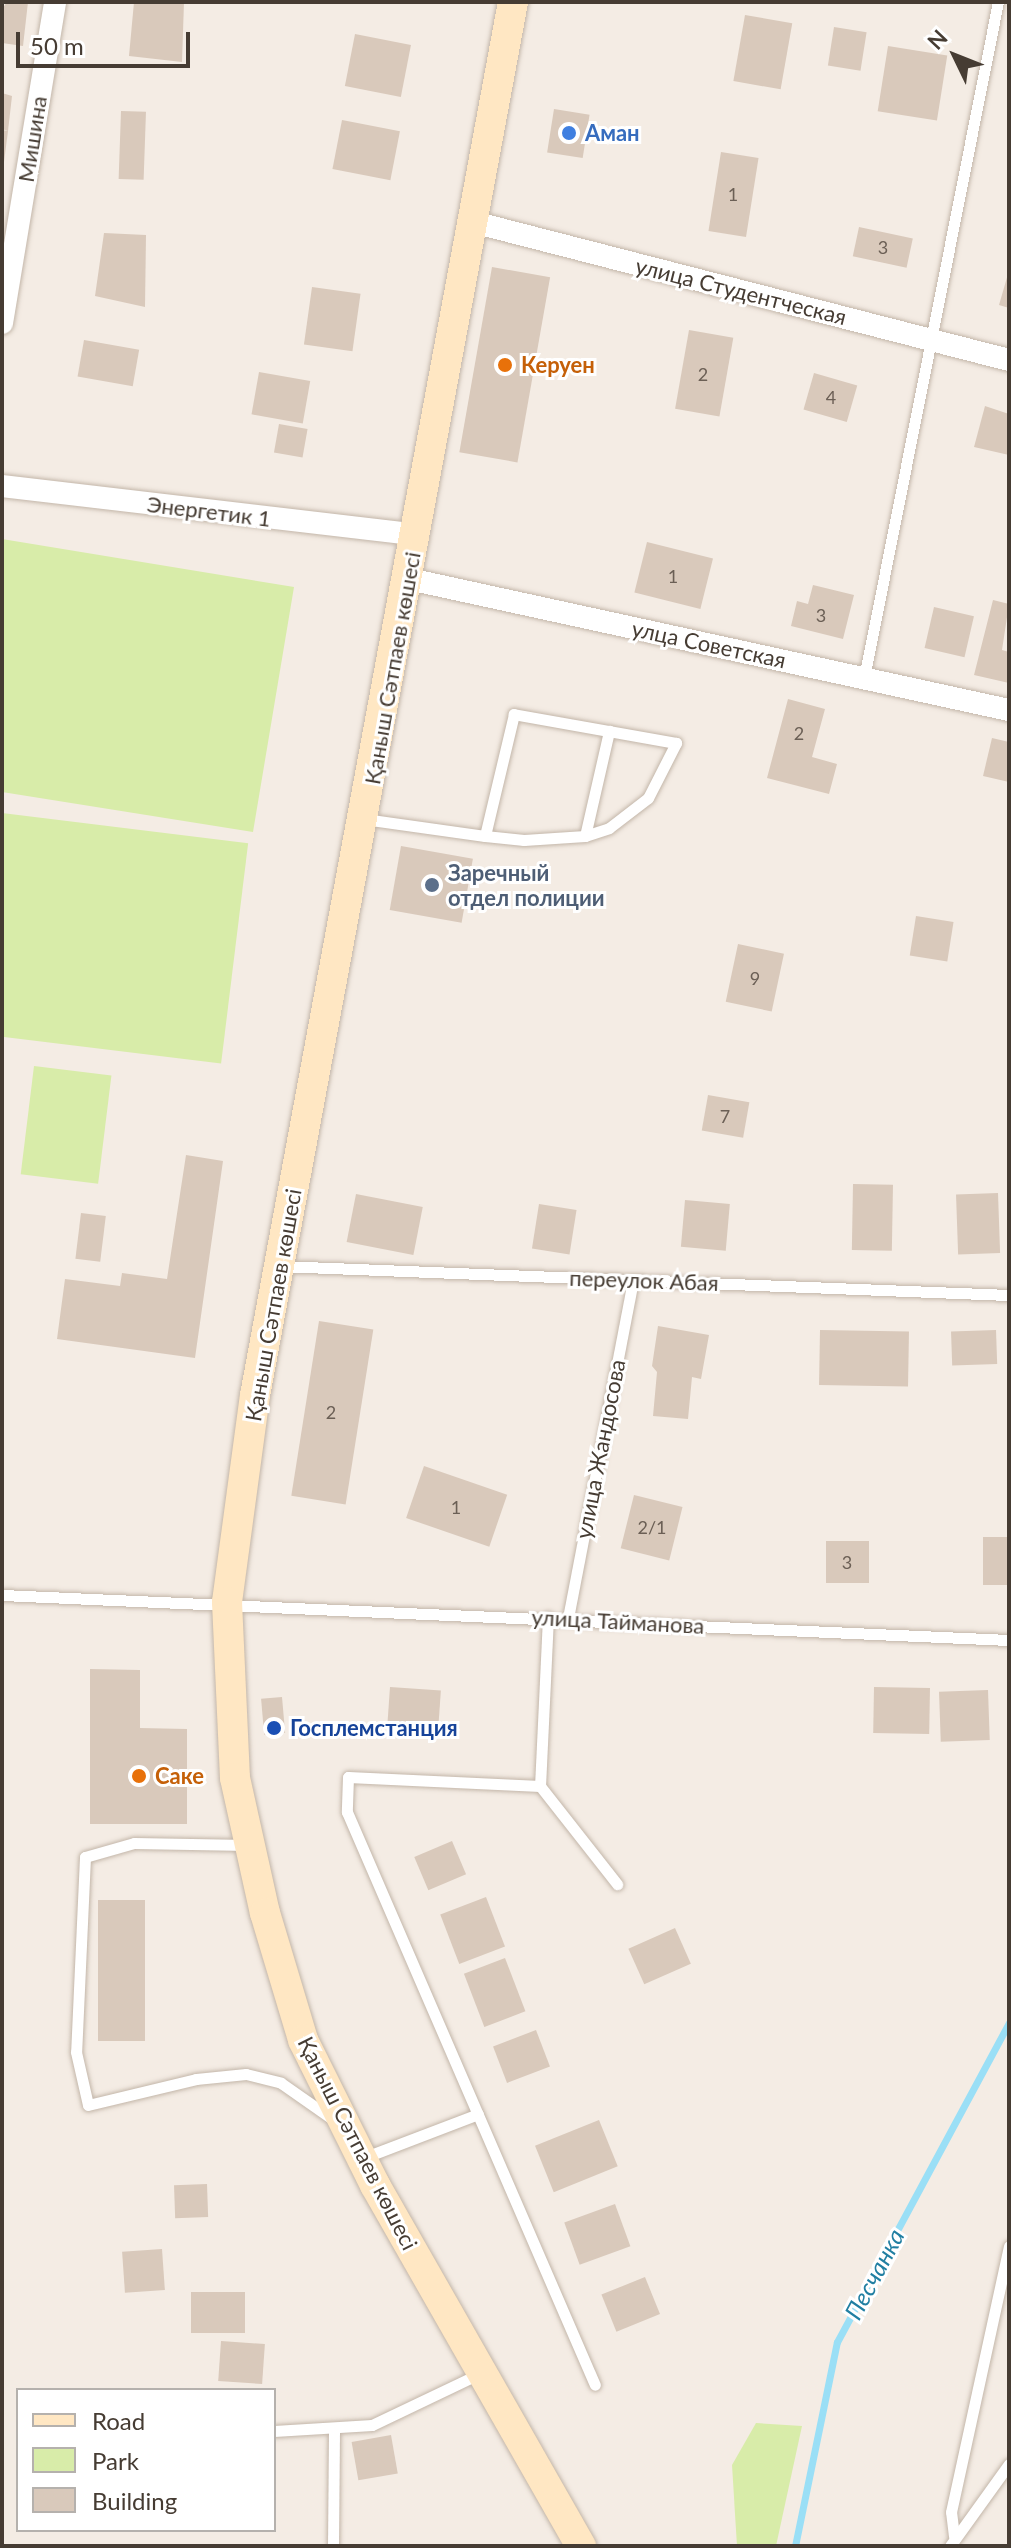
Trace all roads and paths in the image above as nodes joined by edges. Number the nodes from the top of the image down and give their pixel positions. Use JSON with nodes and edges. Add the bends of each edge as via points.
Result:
{"nodes":[{"id":1,"x":55,"y":2,"type":"edge"},
{"id":2,"x":513,"y":2,"type":"edge"},
{"id":3,"x":998,"y":2,"type":"edge"},
{"id":4,"x":473,"y":222,"type":"junction"},
{"id":5,"x":2,"y":323,"type":"edge"},
{"id":6,"x":932,"y":339,"type":"junction"},
{"id":7,"x":1009,"y":360,"type":"edge"},
{"id":8,"x":2,"y":486,"type":"edge"},
{"id":9,"x":416,"y":535,"type":"junction"},
{"id":10,"x":409,"y":579,"type":"junction"},
{"id":11,"x":864,"y":678,"type":"junction"},
{"id":12,"x":1009,"y":710,"type":"edge"},
{"id":13,"x":609,"y":731,"type":"junction"},
{"id":14,"x":364,"y":819,"type":"junction"},
{"id":15,"x":485,"y":836,"type":"junction"},
{"id":16,"x":585,"y":836,"type":"junction"},
{"id":17,"x":279,"y":1266,"type":"junction"},
{"id":18,"x":633,"y":1280,"type":"junction"},
{"id":19,"x":1009,"y":1295,"type":"edge"},
{"id":20,"x":2,"y":1595,"type":"edge"},
{"id":21,"x":227,"y":1602,"type":"junction"},
{"id":22,"x":548,"y":1617,"type":"junction"},
{"id":23,"x":568,"y":1618,"type":"junction"},
{"id":24,"x":1009,"y":1640,"type":"edge"},
{"id":25,"x":540,"y":1786,"type":"junction"},
{"id":26,"x":250,"y":1845,"type":"junction"},
{"id":27,"x":617,"y":1884,"type":"dead end"},
{"id":28,"x":478,"y":2114,"type":"junction"},
{"id":29,"x":348,"y":2130,"type":"junction"},
{"id":30,"x":362,"y":2158,"type":"junction"},
{"id":31,"x":1009,"y":2246,"type":"edge"},
{"id":32,"x":482,"y":2373,"type":"junction"},
{"id":33,"x":595,"y":2385,"type":"dead end"},
{"id":34,"x":334,"y":2428,"type":"junction"},
{"id":35,"x":276,"y":2431,"type":"edge"},
{"id":36,"x":1009,"y":2464,"type":"edge"},
{"id":37,"x":952,"y":2541,"type":"edge"},
{"id":38,"x":333,"y":2546,"type":"edge"},
{"id":39,"x":581,"y":2546,"type":"edge"}],
"edges":[{"from":1,"to":5,"type":"street","name":"Мишина"},
{"from":2,"to":4,"type":"street","name":"Қаныш Сәтпаев көшесі"},
{"from":3,"to":6,"type":"lane"},
{"from":4,"to":6,"type":"street","name":"улица Студентческая"},
{"from":4,"to":9,"type":"street","name":"Қаныш Сәтпаев көшесі"},
{"from":6,"to":7,"type":"street","name":"улица Студентческая"},
{"from":6,"to":11,"type":"lane"},
{"from":8,"to":9,"type":"street","name":"Энергетик 1"},
{"from":9,"to":10,"type":"street","name":"Қаныш Сәтпаев көшесі"},
{"from":10,"to":11,"type":"street","name":"улца Советская"},
{"from":10,"to":14,"type":"street","name":"Қаныш Сәтпаев көшесі"},
{"from":11,"to":12,"type":"street","name":"улца Советская"},
{"from":13,"to":15,"type":"lane","via":[[514,714]]},
{"from":13,"to":16,"type":"lane"},
{"from":13,"to":16,"type":"lane","via":[[676,743],[648,798],[609,828]]},
{"from":14,"to":15,"type":"lane"},
{"from":14,"to":17,"type":"street","name":"Қаныш Сәтпаев көшесі"},
{"from":15,"to":16,"type":"lane"},
{"from":17,"to":18,"type":"lane","name":"переулок Абая"},
{"from":17,"to":21,"type":"street","name":"Қаныш Сәтпаев көшесі"},
{"from":18,"to":19,"type":"lane","name":"переулок Абая"},
{"from":18,"to":23,"type":"lane","name":"улица Жандосова"},
{"from":20,"to":21,"type":"lane","name":"улица Тайманова"},
{"from":21,"to":22,"type":"lane","name":"улица Тайманова"},
{"from":21,"to":26,"type":"street","name":"Қаныш Сәтпаев көшесі","via":[[235,1778]]},
{"from":22,"to":23,"type":"lane","name":"улица Тайманова"},
{"from":22,"to":25,"type":"lane"},
{"from":23,"to":24,"type":"lane","name":"улица Тайманова"},
{"from":25,"to":27,"type":"lane"},
{"from":25,"to":28,"type":"lane","via":[[348,1777],[347,1812]]},
{"from":26,"to":29,"type":"street","name":"Қаныш Сәтпаев көшесі","via":[[303,2040]]},
{"from":26,"to":29,"type":"lane","via":[[134,1843],[85,1857],[76,2052],[88,2105],[196,2079],[246,2074],[281,2083]]},
{"from":28,"to":30,"type":"lane"},
{"from":28,"to":33,"type":"lane"},
{"from":29,"to":30,"type":"street","name":"Қаныш Сәтпаев көшесі"},
{"from":30,"to":32,"type":"street","name":"Қаныш Сәтпаев көшесі"},
{"from":31,"to":37,"type":"lane","via":[[951,2512]]},
{"from":32,"to":34,"type":"lane","via":[[372,2425]]},
{"from":32,"to":39,"type":"street","name":"Қаныш Сәтпаев көшесі"},
{"from":34,"to":35,"type":"lane"},
{"from":34,"to":38,"type":"lane"},
{"from":36,"to":37,"type":"lane"}]}
